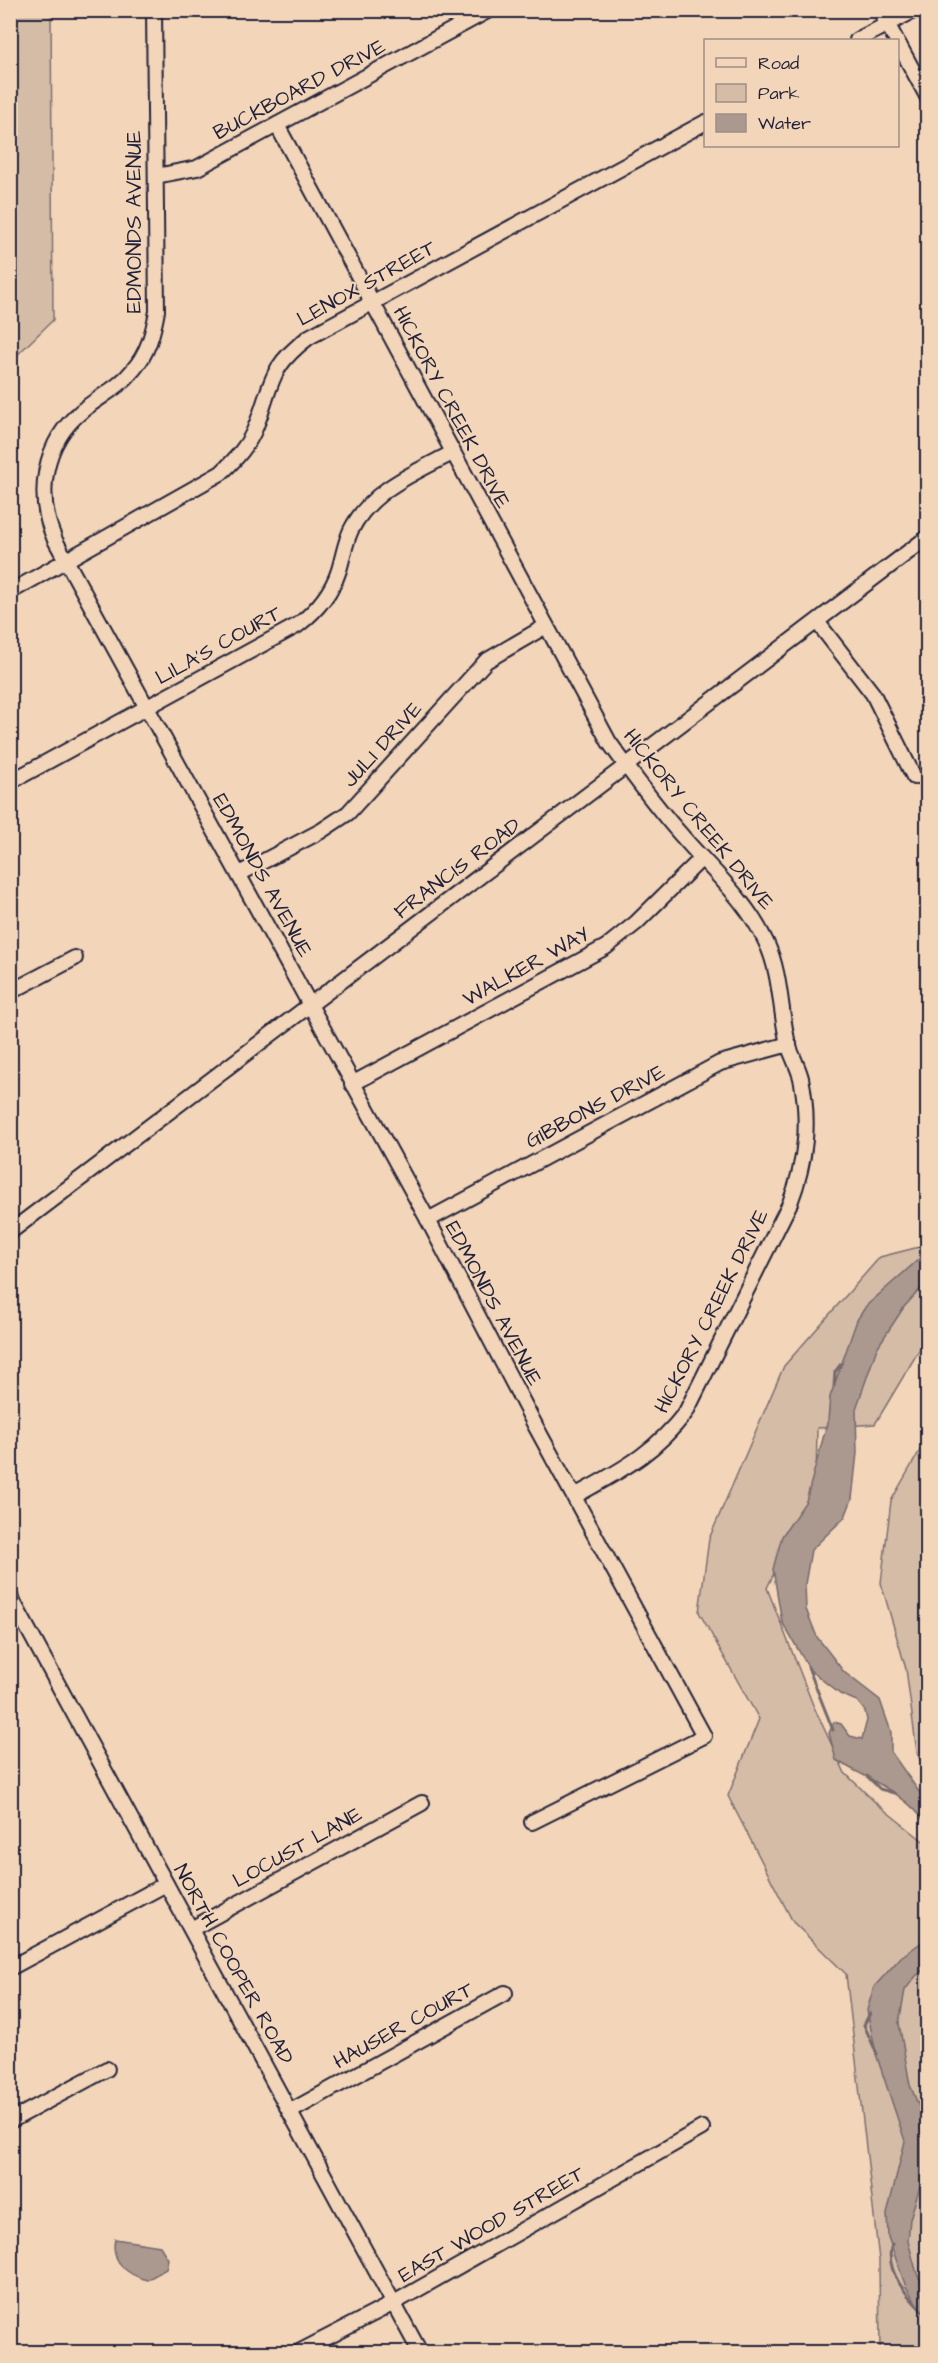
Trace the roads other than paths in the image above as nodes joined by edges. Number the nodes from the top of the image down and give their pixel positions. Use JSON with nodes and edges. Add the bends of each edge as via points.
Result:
{"nodes":[{"id":1,"x":154,"y":10,"type":"edge"},
{"id":2,"x":489,"y":10,"type":"edge"},
{"id":3,"x":880,"y":10,"type":"edge"},
{"id":4,"x":915,"y":10,"type":"edge"},
{"id":5,"x":887,"y":24,"type":"junction"},
{"id":6,"x":859,"y":39,"type":"edge"},
{"id":7,"x":895,"y":39,"type":"edge"},
{"id":8,"x":899,"y":46,"type":"edge"},
{"id":9,"x":927,"y":98,"type":"edge"},
{"id":10,"x":704,"y":123,"type":"edge"},
{"id":11,"x":277,"y":125,"type":"junction"},
{"id":12,"x":156,"y":176,"type":"junction"},
{"id":13,"x":371,"y":303,"type":"junction"},
{"id":14,"x":452,"y":453,"type":"junction"},
{"id":15,"x":927,"y":537,"type":"edge"},
{"id":16,"x":66,"y":560,"type":"junction"},
{"id":17,"x":10,"y":592,"type":"edge"},
{"id":18,"x":818,"y":623,"type":"junction"},
{"id":19,"x":546,"y":626,"type":"junction"},
{"id":20,"x":146,"y":709,"type":"junction"},
{"id":21,"x":626,"y":766,"type":"junction"},
{"id":22,"x":914,"y":777,"type":"dead end"},
{"id":23,"x":10,"y":782,"type":"edge"},
{"id":24,"x":702,"y":858,"type":"junction"},
{"id":25,"x":239,"y":874,"type":"junction"},
{"id":26,"x":75,"y":958,"type":"dead end"},
{"id":27,"x":10,"y":992,"type":"edge"},
{"id":28,"x":311,"y":1005,"type":"junction"},
{"id":29,"x":789,"y":1044,"type":"junction"},
{"id":30,"x":352,"y":1084,"type":"junction"},
{"id":31,"x":428,"y":1220,"type":"junction"},
{"id":32,"x":10,"y":1232,"type":"edge"},
{"id":33,"x":575,"y":1496,"type":"junction"},
{"id":34,"x":10,"y":1596,"type":"edge"},
{"id":35,"x":422,"y":1803,"type":"dead end"},
{"id":36,"x":532,"y":1822,"type":"dead end"},
{"id":37,"x":166,"y":1884,"type":"junction"},
{"id":38,"x":193,"y":1928,"type":"junction"},
{"id":39,"x":10,"y":1968,"type":"edge"},
{"id":40,"x":505,"y":1993,"type":"dead end"},
{"id":41,"x":107,"y":2069,"type":"dead end"},
{"id":42,"x":291,"y":2111,"type":"junction"},
{"id":43,"x":10,"y":2121,"type":"edge"},
{"id":44,"x":702,"y":2128,"type":"dead end"},
{"id":45,"x":392,"y":2304,"type":"junction"},
{"id":46,"x":299,"y":2352,"type":"edge"},
{"id":47,"x":420,"y":2352,"type":"edge"}],
"edges":[{"from":1,"to":12,"type":"street","name":"EDMONDS AVENUE"},
{"from":2,"to":11,"type":"street","name":"BUCKBOARD DRIVE"},
{"from":3,"to":5,"type":"street"},
{"from":4,"to":5,"type":"street"},
{"from":5,"to":6,"type":"street"},
{"from":5,"to":7,"type":"street"},
{"from":8,"to":9,"type":"street"},
{"from":10,"to":13,"type":"street","name":"LENOX STREET"},
{"from":11,"to":12,"type":"street","name":"BUCKBOARD DRIVE","via":[[197,168]]},
{"from":11,"to":13,"type":"street","name":"HICKORY CREEK DRIVE"},
{"from":12,"to":16,"type":"street","name":"EDMONDS AVENUE","via":[[157,311],[147,349],[124,381],[67,426],[56,442],[46,471],[46,513]]},
{"from":13,"to":14,"type":"street","name":"HICKORY CREEK DRIVE"},
{"from":13,"to":16,"type":"street","name":"LENOX STREET","via":[[309,337],[285,358],[272,378],[251,437],[221,474]]},
{"from":14,"to":19,"type":"street","name":"HICKORY CREEK DRIVE"},
{"from":14,"to":20,"type":"street","name":"LILA'S COURT","via":[[392,485],[368,505],[351,529],[330,589],[309,616],[287,633]]},
{"from":15,"to":18,"type":"street","name":"FRANCIS ROAD"},
{"from":16,"to":17,"type":"street","name":"LENOX STREET"},
{"from":16,"to":20,"type":"street","name":"EDMONDS AVENUE"},
{"from":18,"to":21,"type":"street","name":"FRANCIS ROAD"},
{"from":18,"to":22,"type":"street","via":[[873,694]]},
{"from":19,"to":21,"type":"street","name":"HICKORY CREEK DRIVE"},
{"from":19,"to":25,"type":"street","name":"JULI DRIVE","via":[[486,661],[348,813]]},
{"from":20,"to":23,"type":"street","name":"LILA'S COURT"},
{"from":20,"to":25,"type":"street","name":"EDMONDS AVENUE"},
{"from":21,"to":24,"type":"street","name":"HICKORY CREEK DRIVE"},
{"from":21,"to":28,"type":"street","name":"FRANCIS ROAD"},
{"from":24,"to":29,"type":"street","name":"HICKORY CREEK DRIVE","via":[[738,894],[768,945]]},
{"from":24,"to":30,"type":"street","name":"WALKER WAY","via":[[606,947]]},
{"from":25,"to":28,"type":"street","name":"EDMONDS AVENUE"},
{"from":26,"to":27,"type":"street"},
{"from":28,"to":30,"type":"street","name":"EDMONDS AVENUE"},
{"from":28,"to":32,"type":"street","name":"FRANCIS ROAD"},
{"from":29,"to":31,"type":"street","name":"GIBBONS DRIVE","via":[[720,1063]]},
{"from":29,"to":33,"type":"street","name":"HICKORY CREEK DRIVE","via":[[807,1113],[801,1174],[790,1203],[686,1412],[667,1437],[643,1458]]},
{"from":30,"to":31,"type":"street","name":"EDMONDS AVENUE"},
{"from":31,"to":33,"type":"street","name":"EDMONDS AVENUE"},
{"from":33,"to":36,"type":"street","name":"EDMONDS AVENUE","via":[[704,1736]]},
{"from":34,"to":37,"type":"street","name":"NORTH COOPER ROAD"},
{"from":35,"to":38,"type":"street","name":"LOCUST LANE"},
{"from":37,"to":38,"type":"street","name":"NORTH COOPER ROAD"},
{"from":37,"to":39,"type":"street"},
{"from":38,"to":42,"type":"street","name":"NORTH COOPER ROAD"},
{"from":40,"to":42,"type":"street","name":"HAUSER COURT"},
{"from":41,"to":43,"type":"street"},
{"from":42,"to":45,"type":"street","name":"NORTH COOPER ROAD"},
{"from":44,"to":45,"type":"street","name":"EAST WOOD STREET"},
{"from":45,"to":46,"type":"street","name":"EAST WOOD STREET"},
{"from":45,"to":47,"type":"street","name":"NORTH COOPER ROAD"}]}
